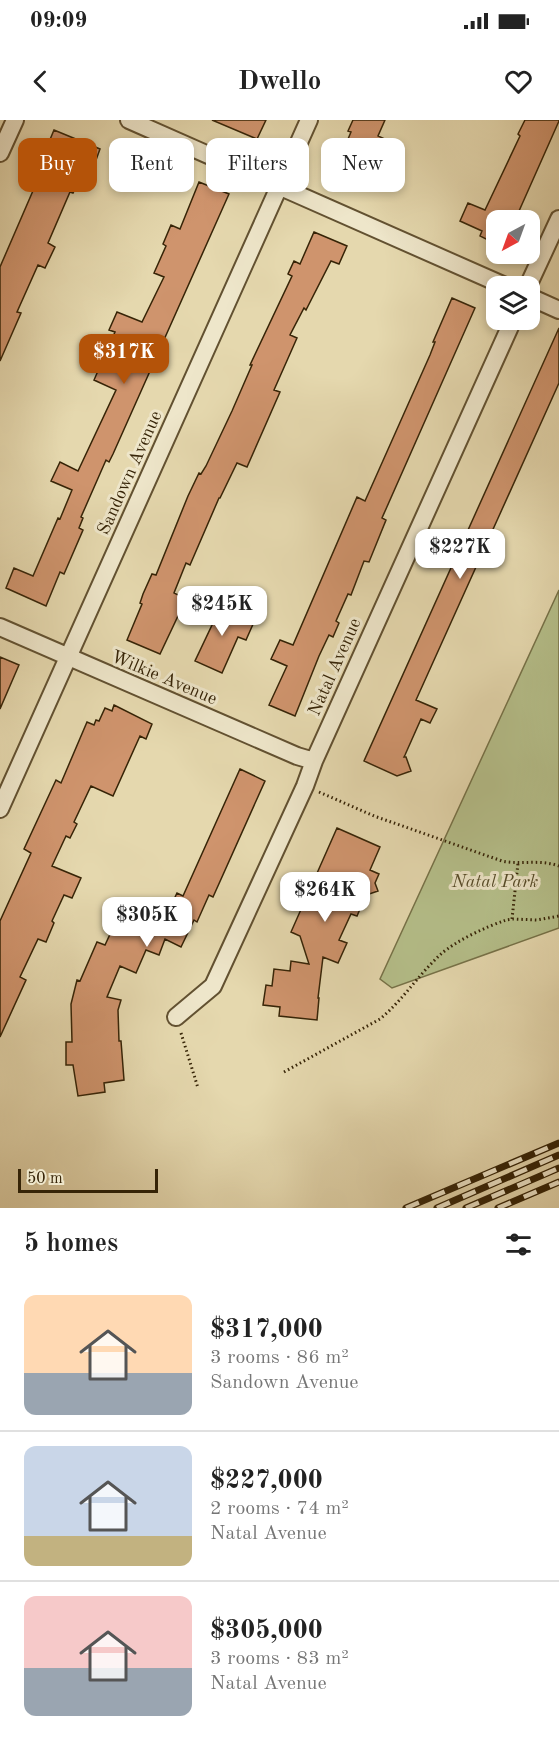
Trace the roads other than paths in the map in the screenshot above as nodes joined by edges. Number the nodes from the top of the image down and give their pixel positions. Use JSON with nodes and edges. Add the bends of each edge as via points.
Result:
{"nodes":[{"id":1,"x":15,"y":120,"type":"edge"},
{"id":2,"x":129,"y":120,"type":"edge"},
{"id":3,"x":309,"y":120,"type":"edge"},
{"id":4,"x":301,"y":138,"type":"edge"},
{"id":5,"x":0,"y":153,"type":"edge"},
{"id":6,"x":206,"y":154,"type":"edge"},
{"id":7,"x":277,"y":192,"type":"edge"},
{"id":8,"x":294,"y":192,"type":"edge"},
{"id":9,"x":559,"y":219,"type":"edge"},
{"id":10,"x":533,"y":276,"type":"edge"},
{"id":11,"x":486,"y":278,"type":"edge"},
{"id":12,"x":540,"y":301,"type":"edge"},
{"id":13,"x":559,"y":310,"type":"edge"},
{"id":14,"x":508,"y":330,"type":"edge"},
{"id":15,"x":0,"y":627,"type":"edge"},
{"id":16,"x":69,"y":657,"type":"junction"},
{"id":17,"x":314,"y":761,"type":"junction"},
{"id":18,"x":0,"y":808,"type":"edge"},
{"id":19,"x":176,"y":1017,"type":"road end"}],
"edges":[{"from":1,"to":5,"type":"street"},
{"from":2,"to":6,"type":"street"},
{"from":3,"to":4,"type":"street","name":"Sandown Avenue"},
{"from":7,"to":16,"type":"street","name":"Sandown Avenue"},
{"from":8,"to":11,"type":"street"},
{"from":9,"to":10,"type":"street"},
{"from":12,"to":13,"type":"street"},
{"from":14,"to":17,"type":"street","name":"Natal Avenue"},
{"from":15,"to":16,"type":"street","name":"Wilkie Avenue"},
{"from":16,"to":17,"type":"street","name":"Wilkie Avenue"},
{"from":16,"to":18,"type":"street","name":"Sandown Avenue"},
{"from":17,"to":19,"type":"street","name":"Natal Avenue","via":[[213,986]]}]}
